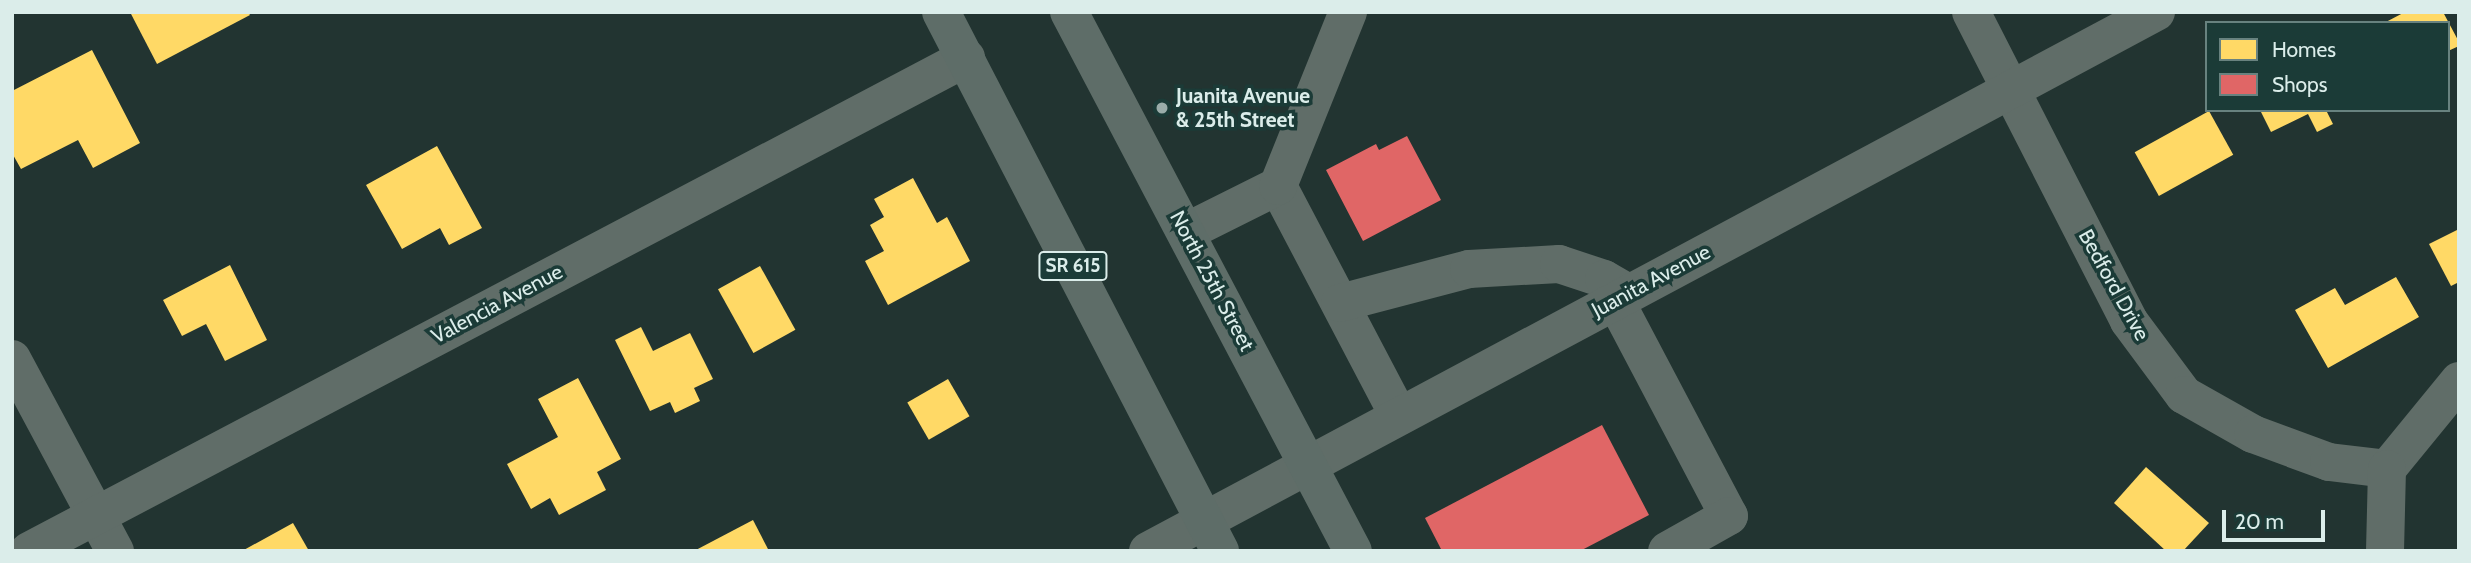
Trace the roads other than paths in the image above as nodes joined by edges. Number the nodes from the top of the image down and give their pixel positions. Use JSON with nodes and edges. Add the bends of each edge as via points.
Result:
{"nodes":[{"id":1,"x":941,"y":12,"type":"edge"},
{"id":2,"x":1069,"y":12,"type":"edge"},
{"id":3,"x":1348,"y":12,"type":"edge"},
{"id":4,"x":1971,"y":12,"type":"edge"},
{"id":5,"x":2155,"y":12,"type":"edge"},
{"id":6,"x":966,"y":58,"type":"junction"},
{"id":7,"x":2010,"y":87,"type":"junction"},
{"id":8,"x":1278,"y":186,"type":"junction"},
{"id":9,"x":1186,"y":232,"type":"junction"},
{"id":10,"x":1622,"y":297,"type":"junction"},
{"id":11,"x":1340,"y":303,"type":"junction"},
{"id":12,"x":12,"y":359,"type":"edge"},
{"id":13,"x":2459,"y":382,"type":"edge"},
{"id":14,"x":1399,"y":416,"type":"junction"},
{"id":15,"x":1310,"y":464,"type":"junction"},
{"id":16,"x":2387,"y":469,"type":"junction"},
{"id":17,"x":96,"y":515,"type":"junction"},
{"id":18,"x":1212,"y":536,"type":"edge"},
{"id":19,"x":29,"y":551,"type":"edge"},
{"id":20,"x":115,"y":551,"type":"edge"},
{"id":21,"x":1148,"y":551,"type":"edge"},
{"id":22,"x":1353,"y":551,"type":"edge"},
{"id":23,"x":1667,"y":551,"type":"edge"},
{"id":24,"x":2385,"y":551,"type":"edge"}],
"edges":[{"from":1,"to":6,"type":"main road","number":"SR 615"},
{"from":2,"to":9,"type":"main road","name":"North 25th Street"},
{"from":3,"to":8,"type":"street"},
{"from":4,"to":7,"type":"street","name":"Bedford Drive"},
{"from":5,"to":7,"type":"street","name":"Juanita Avenue"},
{"from":6,"to":17,"type":"street","name":"Valencia Avenue"},
{"from":6,"to":18,"type":"main road","number":"SR 615"},
{"from":7,"to":10,"type":"street","name":"Juanita Avenue"},
{"from":7,"to":16,"type":"street","name":"Bedford Drive","via":[[2129,321],[2185,395],[2253,434],[2329,462]]},
{"from":8,"to":9,"type":"street"},
{"from":8,"to":11,"type":"street"},
{"from":9,"to":15,"type":"main road","name":"North 25th Street"},
{"from":10,"to":11,"type":"street","via":[[1604,279],[1559,264],[1469,269]]},
{"from":10,"to":14,"type":"street","name":"Juanita Avenue"},
{"from":10,"to":23,"type":"street","via":[[1729,516]]},
{"from":11,"to":14,"type":"street"},
{"from":12,"to":17,"type":"street"},
{"from":13,"to":16,"type":"street"},
{"from":14,"to":15,"type":"street","name":"Juanita Avenue"},
{"from":15,"to":18,"type":"street","name":"Juanita Avenue"},
{"from":15,"to":22,"type":"main road","name":"North 25th Street"},
{"from":16,"to":24,"type":"street"},
{"from":17,"to":19,"type":"street","name":"Valencia Avenue"},
{"from":17,"to":20,"type":"street"},
{"from":18,"to":21,"type":"street","name":"Juanita Avenue"}]}
